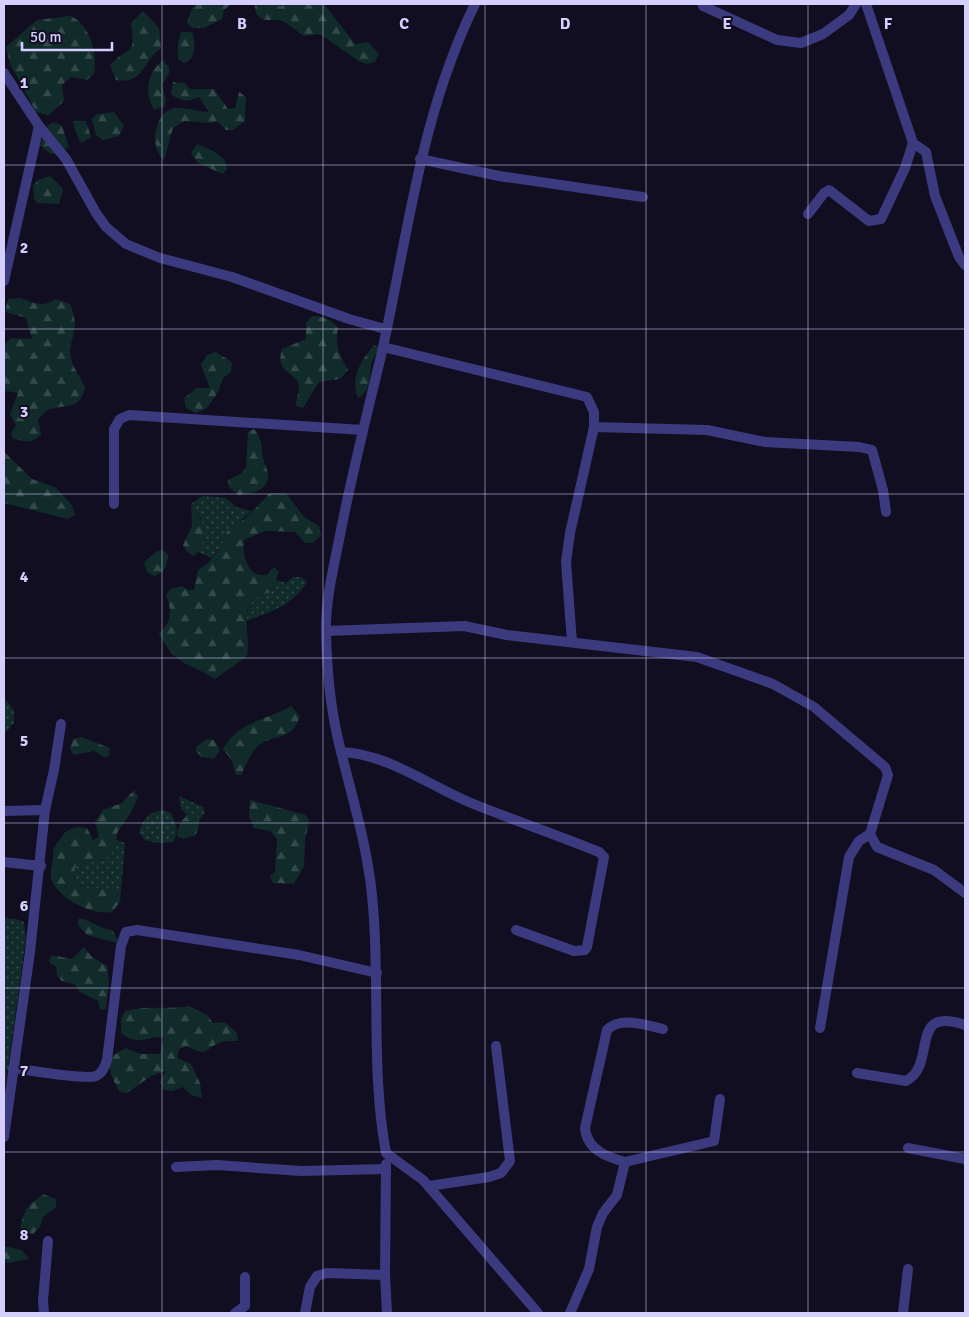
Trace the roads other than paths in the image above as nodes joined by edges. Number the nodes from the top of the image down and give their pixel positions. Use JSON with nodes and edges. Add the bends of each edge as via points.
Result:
{"nodes":[{"id":1,"x":475,"y":4,"type":"edge"},
{"id":2,"x":856,"y":4,"type":"edge"},
{"id":3,"x":866,"y":4,"type":"edge"},
{"id":4,"x":703,"y":6,"type":"dead end"},
{"id":5,"x":4,"y":73,"type":"edge"},
{"id":6,"x":39,"y":126,"type":"junction"},
{"id":7,"x":913,"y":143,"type":"junction"},
{"id":8,"x":420,"y":158,"type":"junction"},
{"id":9,"x":643,"y":197,"type":"dead end"},
{"id":10,"x":808,"y":214,"type":"dead end"},
{"id":11,"x":965,"y":265,"type":"edge"},
{"id":12,"x":4,"y":281,"type":"edge"},
{"id":13,"x":386,"y":329,"type":"junction"},
{"id":14,"x":383,"y":347,"type":"junction"},
{"id":15,"x":594,"y":427,"type":"junction"},
{"id":16,"x":363,"y":430,"type":"junction"},
{"id":17,"x":114,"y":504,"type":"dead end"},
{"id":18,"x":886,"y":512,"type":"dead end"},
{"id":19,"x":326,"y":631,"type":"junction"},
{"id":20,"x":572,"y":642,"type":"junction"},
{"id":21,"x":61,"y":724,"type":"dead end"},
{"id":22,"x":341,"y":752,"type":"junction"},
{"id":23,"x":45,"y":810,"type":"junction"},
{"id":24,"x":4,"y":811,"type":"edge"},
{"id":25,"x":870,"y":834,"type":"junction"},
{"id":26,"x":4,"y":862,"type":"edge"},
{"id":27,"x":41,"y":866,"type":"junction"},
{"id":28,"x":965,"y":893,"type":"edge"},
{"id":29,"x":516,"y":930,"type":"dead end"},
{"id":30,"x":377,"y":973,"type":"junction"},
{"id":31,"x":965,"y":1025,"type":"edge"},
{"id":32,"x":820,"y":1028,"type":"dead end"},
{"id":33,"x":663,"y":1029,"type":"dead end"},
{"id":34,"x":496,"y":1046,"type":"dead end"},
{"id":35,"x":13,"y":1068,"type":"junction"},
{"id":36,"x":857,"y":1073,"type":"dead end"},
{"id":37,"x":720,"y":1099,"type":"dead end"},
{"id":38,"x":4,"y":1137,"type":"edge"},
{"id":39,"x":908,"y":1148,"type":"dead end"},
{"id":40,"x":386,"y":1153,"type":"junction"},
{"id":41,"x":965,"y":1159,"type":"edge"},
{"id":42,"x":625,"y":1162,"type":"junction"},
{"id":43,"x":176,"y":1167,"type":"dead end"},
{"id":44,"x":386,"y":1169,"type":"junction"},
{"id":45,"x":429,"y":1186,"type":"junction"},
{"id":46,"x":48,"y":1241,"type":"dead end"},
{"id":47,"x":908,"y":1269,"type":"dead end"},
{"id":48,"x":385,"y":1275,"type":"junction"},
{"id":49,"x":245,"y":1276,"type":"dead end"},
{"id":50,"x":44,"y":1313,"type":"edge"},
{"id":51,"x":236,"y":1313,"type":"edge"},
{"id":52,"x":305,"y":1313,"type":"edge"},
{"id":53,"x":388,"y":1313,"type":"edge"},
{"id":54,"x":538,"y":1313,"type":"edge"},
{"id":55,"x":570,"y":1313,"type":"edge"},
{"id":56,"x":903,"y":1313,"type":"edge"}],
"edges":[{"from":1,"to":8,"type":"street","via":[[455,44]]},
{"from":2,"to":4,"type":"street","via":[[849,14],[823,34],[801,43],[777,40]]},
{"from":3,"to":7,"type":"street"},
{"from":5,"to":6,"type":"street"},
{"from":6,"to":12,"type":"street"},
{"from":6,"to":13,"type":"street","via":[[66,159],[106,227],[126,244],[160,258]]},
{"from":7,"to":10,"type":"street","via":[[881,219],[869,221],[829,190]]},
{"from":7,"to":11,"type":"street","via":[[926,152],[935,196]]},
{"from":8,"to":9,"type":"street","via":[[499,176]]},
{"from":8,"to":13,"type":"street"},
{"from":13,"to":14,"type":"street"},
{"from":14,"to":15,"type":"street","via":[[587,397],[594,412]]},
{"from":14,"to":16,"type":"street"},
{"from":15,"to":18,"type":"street","via":[[708,430],[766,442],[867,448],[874,454]]},
{"from":15,"to":20,"type":"street","via":[[566,562]]},
{"from":16,"to":17,"type":"street","via":[[130,415],[120,419],[114,429]]},
{"from":16,"to":19,"type":"street","via":[[332,581]]},
{"from":19,"to":20,"type":"street","via":[[464,626]]},
{"from":19,"to":22,"type":"street","via":[[328,678]]},
{"from":20,"to":25,"type":"street","via":[[697,657],[773,684],[814,707],[887,770]]},
{"from":21,"to":23,"type":"street"},
{"from":22,"to":29,"type":"street","via":[[362,753],[470,802],[599,852],[604,857],[584,950],[574,951]]},
{"from":22,"to":30,"type":"street","via":[[366,847]]},
{"from":23,"to":24,"type":"street"},
{"from":23,"to":27,"type":"street"},
{"from":25,"to":28,"type":"street","via":[[877,847],[934,870]]},
{"from":25,"to":32,"type":"street","via":[[859,841],[849,856]]},
{"from":26,"to":27,"type":"street"},
{"from":27,"to":35,"type":"street"},
{"from":30,"to":35,"type":"street","via":[[298,955],[137,930],[126,932],[121,946],[103,1071],[95,1076],[82,1076]]},
{"from":30,"to":40,"type":"street","via":[[380,1113]]},
{"from":31,"to":36,"type":"street","via":[[942,1020],[935,1022],[929,1029],[916,1074],[906,1081]]},
{"from":33,"to":42,"type":"street","via":[[620,1022],[607,1030],[586,1137],[589,1144],[602,1154]]},
{"from":34,"to":45,"type":"street","via":[[510,1161],[501,1173],[489,1177]]},
{"from":35,"to":38,"type":"street"},
{"from":37,"to":42,"type":"street","via":[[714,1141]]},
{"from":39,"to":41,"type":"street"},
{"from":40,"to":44,"type":"street"},
{"from":40,"to":45,"type":"street"},
{"from":42,"to":55,"type":"street","via":[[617,1195],[597,1227],[589,1269]]},
{"from":43,"to":44,"type":"street","via":[[217,1165],[301,1171]]},
{"from":44,"to":48,"type":"street"},
{"from":45,"to":54,"type":"street"},
{"from":46,"to":50,"type":"street"},
{"from":47,"to":56,"type":"street"},
{"from":48,"to":52,"type":"street","via":[[327,1272],[317,1276],[310,1287]]},
{"from":48,"to":53,"type":"street"},
{"from":49,"to":51,"type":"street","via":[[245,1306]]}]}
